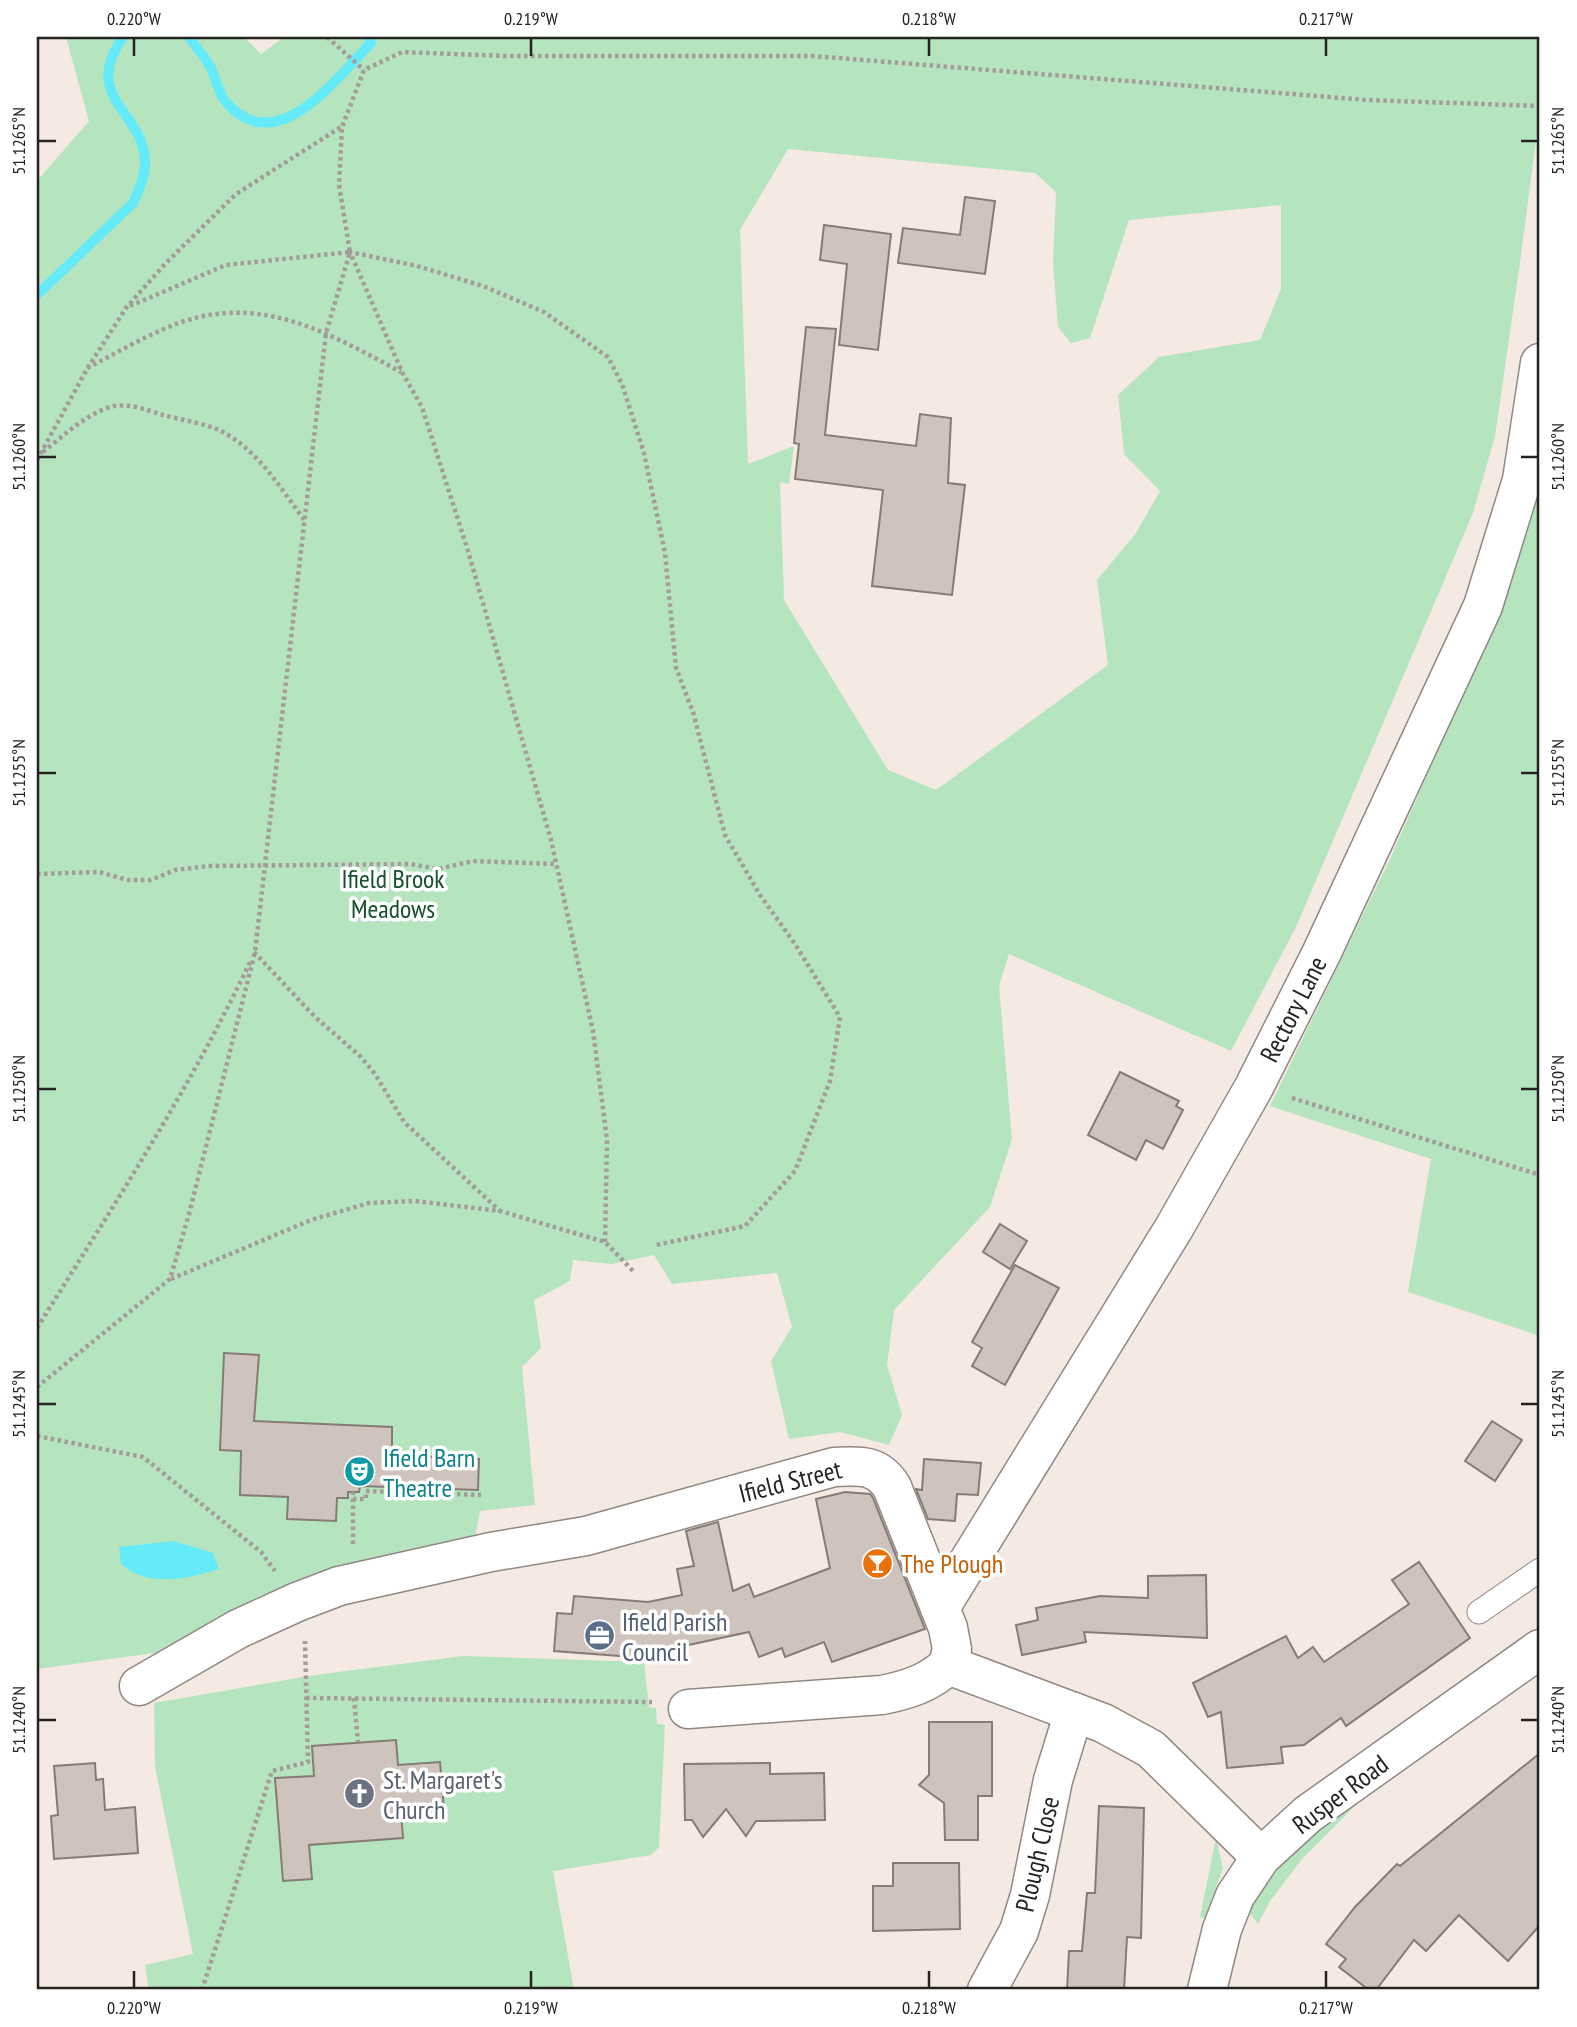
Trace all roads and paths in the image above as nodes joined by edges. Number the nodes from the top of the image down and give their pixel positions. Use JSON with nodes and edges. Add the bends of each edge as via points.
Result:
{"nodes":[{"id":1,"x":327,"y":37,"type":"edge"},
{"id":2,"x":364,"y":70,"type":"junction"},
{"id":3,"x":1540,"y":106,"type":"edge"},
{"id":4,"x":342,"y":127,"type":"junction"},
{"id":5,"x":350,"y":252,"type":"junction"},
{"id":6,"x":126,"y":308,"type":"junction"},
{"id":7,"x":326,"y":333,"type":"junction"},
{"id":8,"x":1540,"y":363,"type":"edge"},
{"id":9,"x":87,"y":369,"type":"junction"},
{"id":10,"x":402,"y":372,"type":"junction"},
{"id":11,"x":38,"y":457,"type":"edge"},
{"id":12,"x":305,"y":522,"type":"junction"},
{"id":13,"x":265,"y":864,"type":"junction"},
{"id":14,"x":556,"y":864,"type":"junction"},
{"id":15,"x":37,"y":874,"type":"edge"},
{"id":16,"x":255,"y":952,"type":"junction"},
{"id":17,"x":1254,"y":1087,"type":"junction"},
{"id":18,"x":1540,"y":1175,"type":"edge"},
{"id":19,"x":500,"y":1211,"type":"junction"},
{"id":20,"x":605,"y":1242,"type":"junction"},
{"id":21,"x":656,"y":1245,"type":"dead end"},
{"id":22,"x":634,"y":1272,"type":"dead end"},
{"id":23,"x":170,"y":1279,"type":"junction"},
{"id":24,"x":37,"y":1328,"type":"edge"},
{"id":25,"x":37,"y":1387,"type":"edge"},
{"id":26,"x":37,"y":1436,"type":"edge"},
{"id":27,"x":481,"y":1495,"type":"dead end"},
{"id":28,"x":1540,"y":1570,"type":"edge"},
{"id":29,"x":352,"y":1583,"type":"junction"},
{"id":30,"x":297,"y":1601,"type":"junction"},
{"id":31,"x":940,"y":1608,"type":"junction"},
{"id":32,"x":1479,"y":1612,"type":"dead end"},
{"id":33,"x":1540,"y":1649,"type":"edge"},
{"id":34,"x":948,"y":1665,"type":"junction"},
{"id":35,"x":139,"y":1685,"type":"dead end"},
{"id":36,"x":306,"y":1698,"type":"junction"},
{"id":37,"x":354,"y":1698,"type":"junction"},
{"id":38,"x":688,"y":1709,"type":"joint"},
{"id":39,"x":1074,"y":1712,"type":"junction"},
{"id":40,"x":358,"y":1742,"type":"dead end"},
{"id":41,"x":1261,"y":1857,"type":"junction"},
{"id":42,"x":202,"y":1990,"type":"edge"},
{"id":43,"x":987,"y":1990,"type":"edge"},
{"id":44,"x":1207,"y":1990,"type":"edge"}],
"edges":[{"from":1,"to":2,"type":"path"},
{"from":2,"to":3,"type":"path","via":[[402,52],[813,56],[1367,100]]},
{"from":2,"to":4,"type":"path"},
{"from":4,"to":5,"type":"path","via":[[339,185]]},
{"from":4,"to":6,"type":"path","via":[[236,194]]},
{"from":5,"to":6,"type":"path","via":[[226,265]]},
{"from":5,"to":7,"type":"path"},
{"from":5,"to":10,"type":"path"},
{"from":5,"to":21,"type":"path","via":[[483,286],[544,312],[608,357],[622,384],[644,453],[665,553],[676,668],[693,712],[725,835],[840,1017],[830,1081],[794,1171],[745,1226]]},
{"from":6,"to":9,"type":"path"},
{"from":7,"to":9,"type":"path","via":[[268,313],[209,316],[166,328]]},
{"from":7,"to":10,"type":"path"},
{"from":7,"to":12,"type":"path"},
{"from":8,"to":17,"type":"street","name":"Rectory Lane","via":[[1522,480],[1483,606]]},
{"from":9,"to":11,"type":"path"},
{"from":10,"to":14,"type":"path","via":[[422,407],[468,551]]},
{"from":11,"to":12,"type":"path","via":[[71,429],[110,407],[130,406],[220,430],[274,477]]},
{"from":12,"to":13,"type":"path"},
{"from":13,"to":14,"type":"path","via":[[410,864],[438,869],[473,861]]},
{"from":13,"to":15,"type":"path","via":[[187,869],[151,880],[99,872]]},
{"from":13,"to":16,"type":"path"},
{"from":14,"to":20,"type":"path","via":[[593,1031],[602,1100],[607,1140]]},
{"from":16,"to":19,"type":"path","via":[[315,1017],[360,1056],[404,1122]]},
{"from":16,"to":23,"type":"path"},
{"from":16,"to":24,"type":"path","via":[[165,1123]]},
{"from":17,"to":18,"type":"path"},
{"from":17,"to":31,"type":"street","name":"Rectory Lane","via":[[1160,1251]]},
{"from":19,"to":20,"type":"path"},
{"from":19,"to":23,"type":"path","via":[[415,1201],[369,1203],[311,1220]]},
{"from":20,"to":22,"type":"path"},
{"from":23,"to":25,"type":"path"},
{"from":26,"to":30,"type":"path","via":[[144,1458],[261,1552]]},
{"from":27,"to":29,"type":"path","via":[[366,1491],[366,1499],[353,1495]]},
{"from":28,"to":32,"type":"lane"},
{"from":29,"to":30,"type":"street","name":"Ifield Street"},
{"from":29,"to":31,"type":"street","name":"Ifield Street","via":[[586,1536],[834,1467],[861,1466],[876,1469],[892,1487]]},
{"from":30,"to":35,"type":"street","name":"Ifield Street"},
{"from":30,"to":36,"type":"path","via":[[306,1648]]},
{"from":31,"to":34,"type":"street","name":"Ifield Street","via":[[952,1649]]},
{"from":33,"to":41,"type":"street","name":"Rusper Road","via":[[1308,1814]]},
{"from":34,"to":38,"type":"street","via":[[907,1690],[882,1695]]},
{"from":34,"to":39,"type":"street"},
{"from":36,"to":37,"type":"path"},
{"from":36,"to":42,"type":"path","via":[[308,1762],[272,1771]]},
{"from":37,"to":38,"type":"path","via":[[650,1701]]},
{"from":37,"to":40,"type":"path"},
{"from":39,"to":41,"type":"street","via":[[1152,1749]]},
{"from":39,"to":43,"type":"street","name":"Plough Close","via":[[1053,1780],[1019,1931]]},
{"from":41,"to":44,"type":"street","name":"Rusper Road","via":[[1235,1896]]}]}
